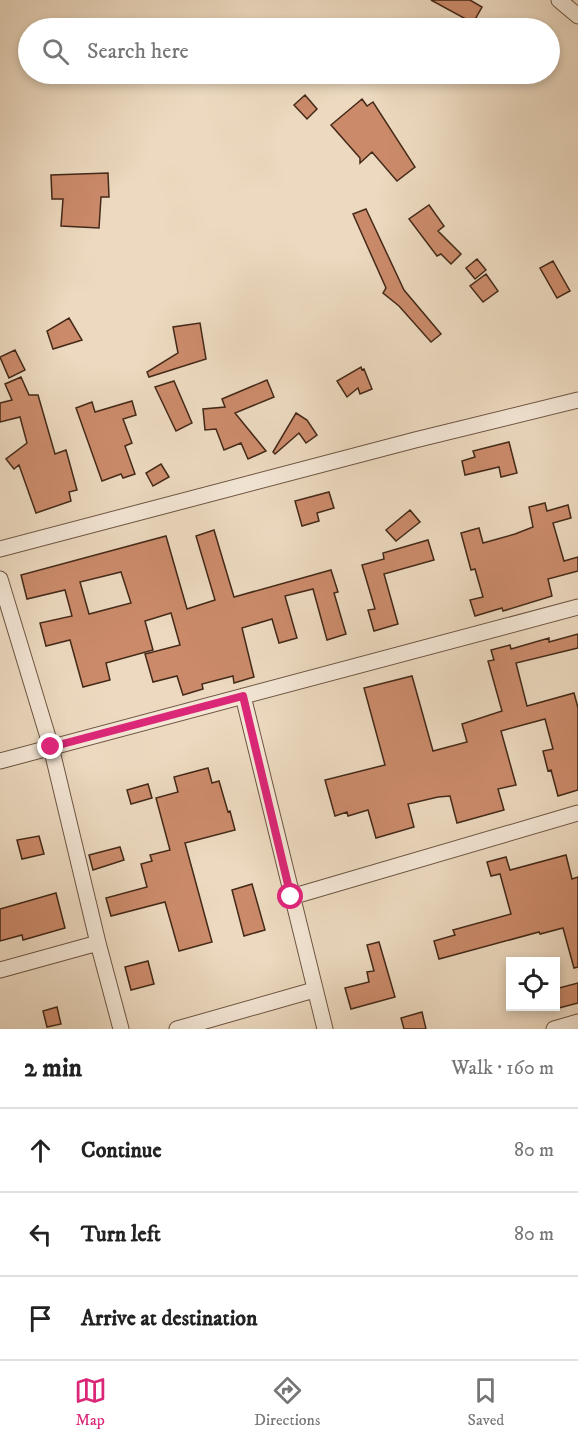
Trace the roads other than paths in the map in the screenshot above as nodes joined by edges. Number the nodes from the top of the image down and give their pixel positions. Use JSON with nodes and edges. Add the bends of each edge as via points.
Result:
{"nodes":[{"id":1,"x":559,"y":0,"type":"edge"},
{"id":2,"x":578,"y":16,"type":"edge"},
{"id":3,"x":578,"y":400,"type":"edge"},
{"id":4,"x":0,"y":549,"type":"edge"},
{"id":5,"x":0,"y":579,"type":"edge"},
{"id":6,"x":578,"y":607,"type":"edge"},
{"id":7,"x":243,"y":696,"type":"junction"},
{"id":8,"x":51,"y":747,"type":"junction"},
{"id":9,"x":0,"y":761,"type":"edge"},
{"id":10,"x":578,"y":813,"type":"edge"},
{"id":11,"x":291,"y":897,"type":"junction"},
{"id":12,"x":98,"y":943,"type":"junction"},
{"id":13,"x":0,"y":970,"type":"edge"},
{"id":14,"x":314,"y":990,"type":"junction"},
{"id":15,"x":578,"y":1022,"type":"edge"},
{"id":16,"x":121,"y":1029,"type":"edge"},
{"id":17,"x":177,"y":1029,"type":"edge"},
{"id":18,"x":325,"y":1029,"type":"edge"},
{"id":19,"x":554,"y":1029,"type":"edge"}],
"edges":[{"from":1,"to":2,"type":"street"},
{"from":3,"to":4,"type":"street"},
{"from":5,"to":8,"type":"street"},
{"from":6,"to":7,"type":"street"},
{"from":7,"to":8,"type":"street"},
{"from":7,"to":11,"type":"street"},
{"from":8,"to":9,"type":"street"},
{"from":8,"to":12,"type":"street"},
{"from":10,"to":11,"type":"street"},
{"from":11,"to":14,"type":"street"},
{"from":12,"to":13,"type":"street"},
{"from":12,"to":16,"type":"street"},
{"from":14,"to":17,"type":"street"},
{"from":14,"to":18,"type":"street"},
{"from":15,"to":19,"type":"street"}]}
